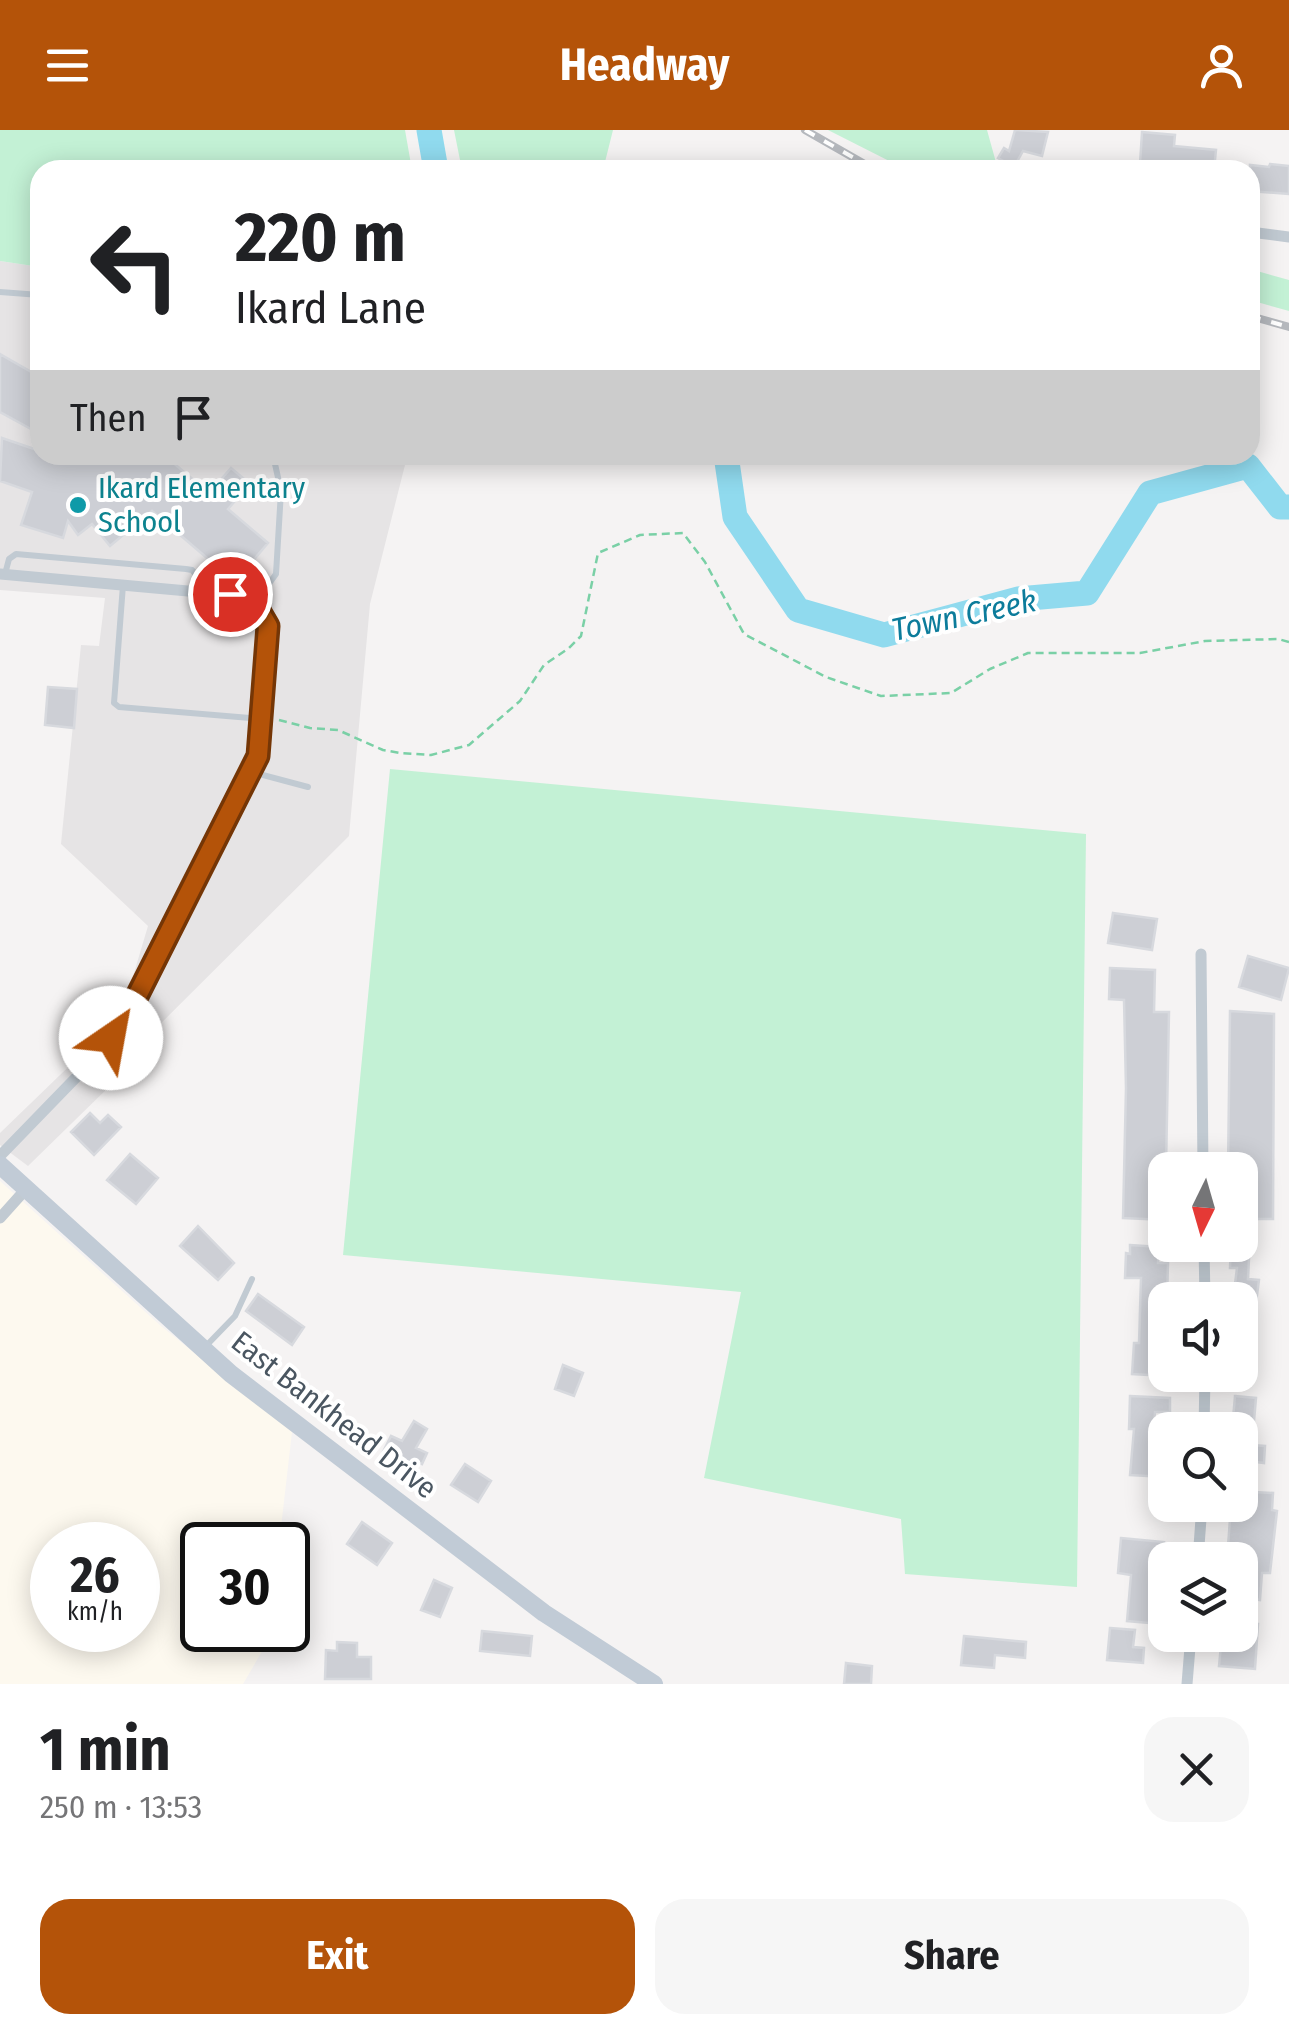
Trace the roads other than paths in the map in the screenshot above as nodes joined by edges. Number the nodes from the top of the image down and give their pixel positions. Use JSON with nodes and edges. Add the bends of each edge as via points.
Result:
{"nodes":[{"id":1,"x":1260,"y":233,"type":"edge"},
{"id":2,"x":1289,"y":236,"type":"edge"},
{"id":3,"x":0,"y":292,"type":"edge"},
{"id":4,"x":30,"y":294,"type":"edge"},
{"id":5,"x":276,"y":465,"type":"edge"},
{"id":6,"x":2,"y":575,"type":"edge"},
{"id":7,"x":123,"y":585,"type":"junction"},
{"id":8,"x":198,"y":592,"type":"junction"},
{"id":9,"x":254,"y":602,"type":"junction"},
{"id":10,"x":263,"y":719,"type":"junction"},
{"id":11,"x":252,"y":772,"type":"junction"},
{"id":12,"x":308,"y":786,"type":"dead end"},
{"id":13,"x":1200,"y":954,"type":"dead end"},
{"id":14,"x":1203,"y":1152,"type":"edge"},
{"id":15,"x":0,"y":1156,"type":"edge"},
{"id":16,"x":0,"y":1164,"type":"edge"},
{"id":17,"x":26,"y":1189,"type":"junction"},
{"id":18,"x":0,"y":1218,"type":"edge"},
{"id":19,"x":252,"y":1279,"type":"dead end"},
{"id":20,"x":204,"y":1350,"type":"junction"},
{"id":21,"x":1190,"y":1652,"type":"edge"},
{"id":22,"x":654,"y":1684,"type":"edge"},
{"id":23,"x":1187,"y":1684,"type":"edge"}],
"edges":[{"from":1,"to":2,"type":"street"},
{"from":3,"to":4,"type":"lane"},
{"from":5,"to":9,"type":"lane","via":[[276,574]]},
{"from":6,"to":7,"type":"street"},
{"from":6,"to":8,"type":"lane","via":[[16,554],[192,570]]},
{"from":7,"to":8,"type":"street"},
{"from":7,"to":10,"type":"lane","via":[[114,703]]},
{"from":8,"to":9,"type":"street"},
{"from":9,"to":10,"type":"street","via":[[270,638]]},
{"from":10,"to":11,"type":"street"},
{"from":11,"to":12,"type":"lane"},
{"from":11,"to":15,"type":"street","via":[[133,1004],[93,1060]]},
{"from":13,"to":14,"type":"street"},
{"from":16,"to":17,"type":"street","name":"East Bankhead Drive"},
{"from":17,"to":18,"type":"street"},
{"from":17,"to":20,"type":"street","name":"East Bankhead Drive"},
{"from":19,"to":20,"type":"lane","via":[[235,1316]]},
{"from":20,"to":22,"type":"street","name":"East Bankhead Drive","via":[[544,1613]]},
{"from":21,"to":23,"type":"street"}]}
